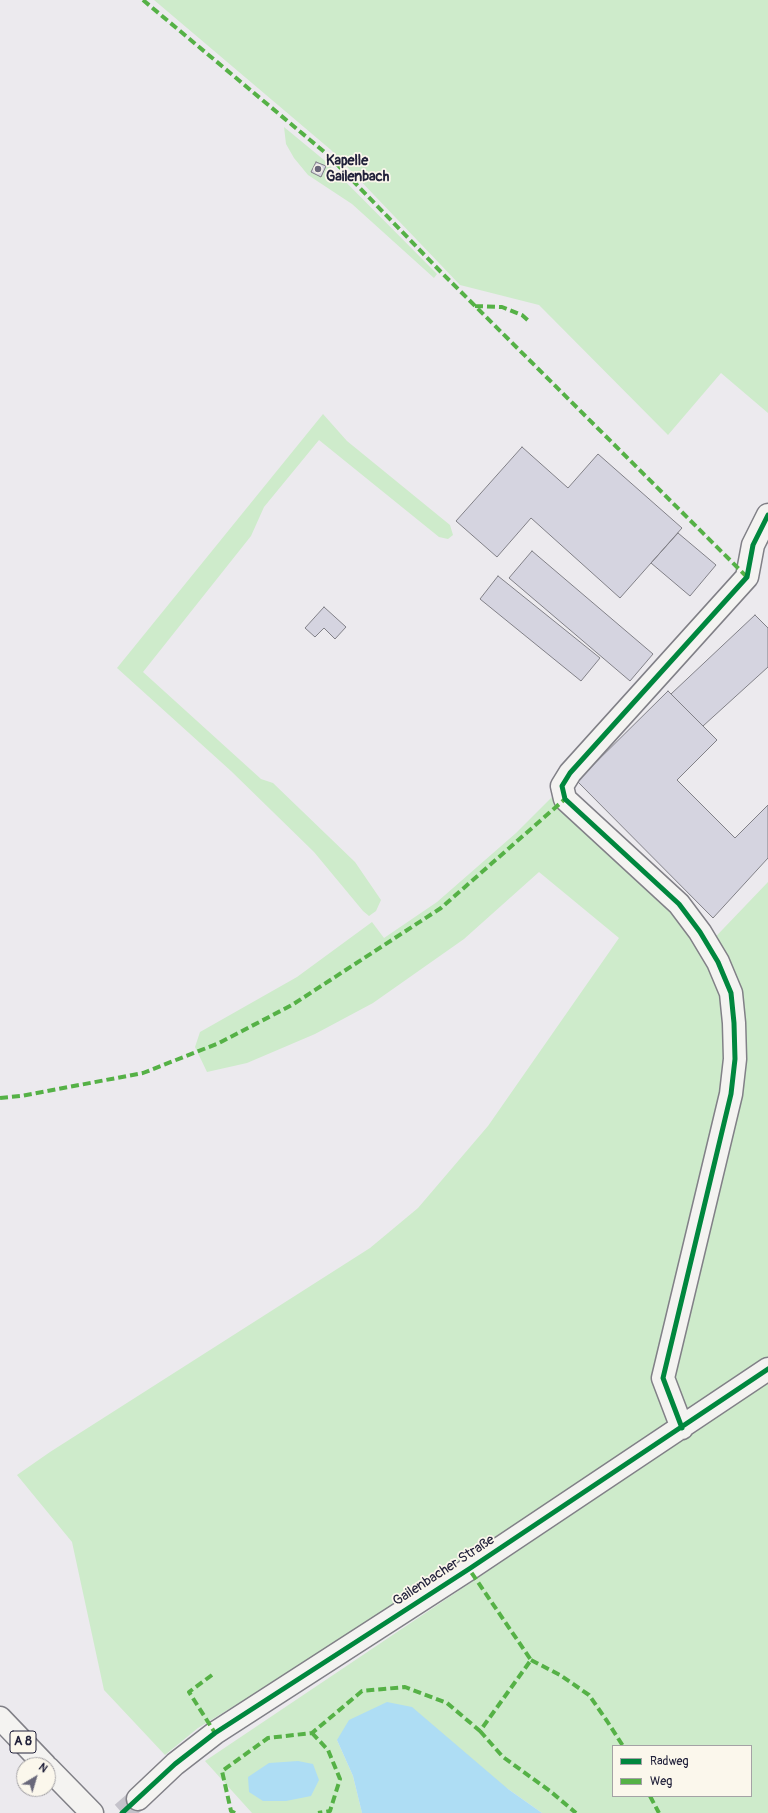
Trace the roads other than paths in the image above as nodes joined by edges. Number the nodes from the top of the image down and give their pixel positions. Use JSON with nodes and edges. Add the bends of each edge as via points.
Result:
{"nodes":[{"id":1,"x":768,"y":515,"type":"edge"},
{"id":2,"x":768,"y":1369,"type":"edge"},
{"id":3,"x":682,"y":1428,"type":"junction"},
{"id":4,"x":0,"y":1718,"type":"edge"},
{"id":5,"x":37,"y":1757,"type":"edge"},
{"id":6,"x":56,"y":1776,"type":"edge"},
{"id":7,"x":138,"y":1799,"type":"tunnel mouth"},
{"id":8,"x":92,"y":1813,"type":"edge"}],
"edges":[{"from":1,"to":3,"type":"main road","via":[[753,545],[747,577],[570,773],[562,786],[566,799],[679,904],[718,962],[731,993],[734,1059],[731,1094],[663,1378]]},
{"from":2,"to":3,"type":"main road","name":"Gailenbacher Straße"},
{"from":3,"to":7,"type":"main road","name":"Gailenbacher Straße","via":[[215,1733],[175,1764]]},
{"from":4,"to":5,"type":"main road","number":"A 8"},
{"from":6,"to":8,"type":"main road","number":"A 8"}]}
